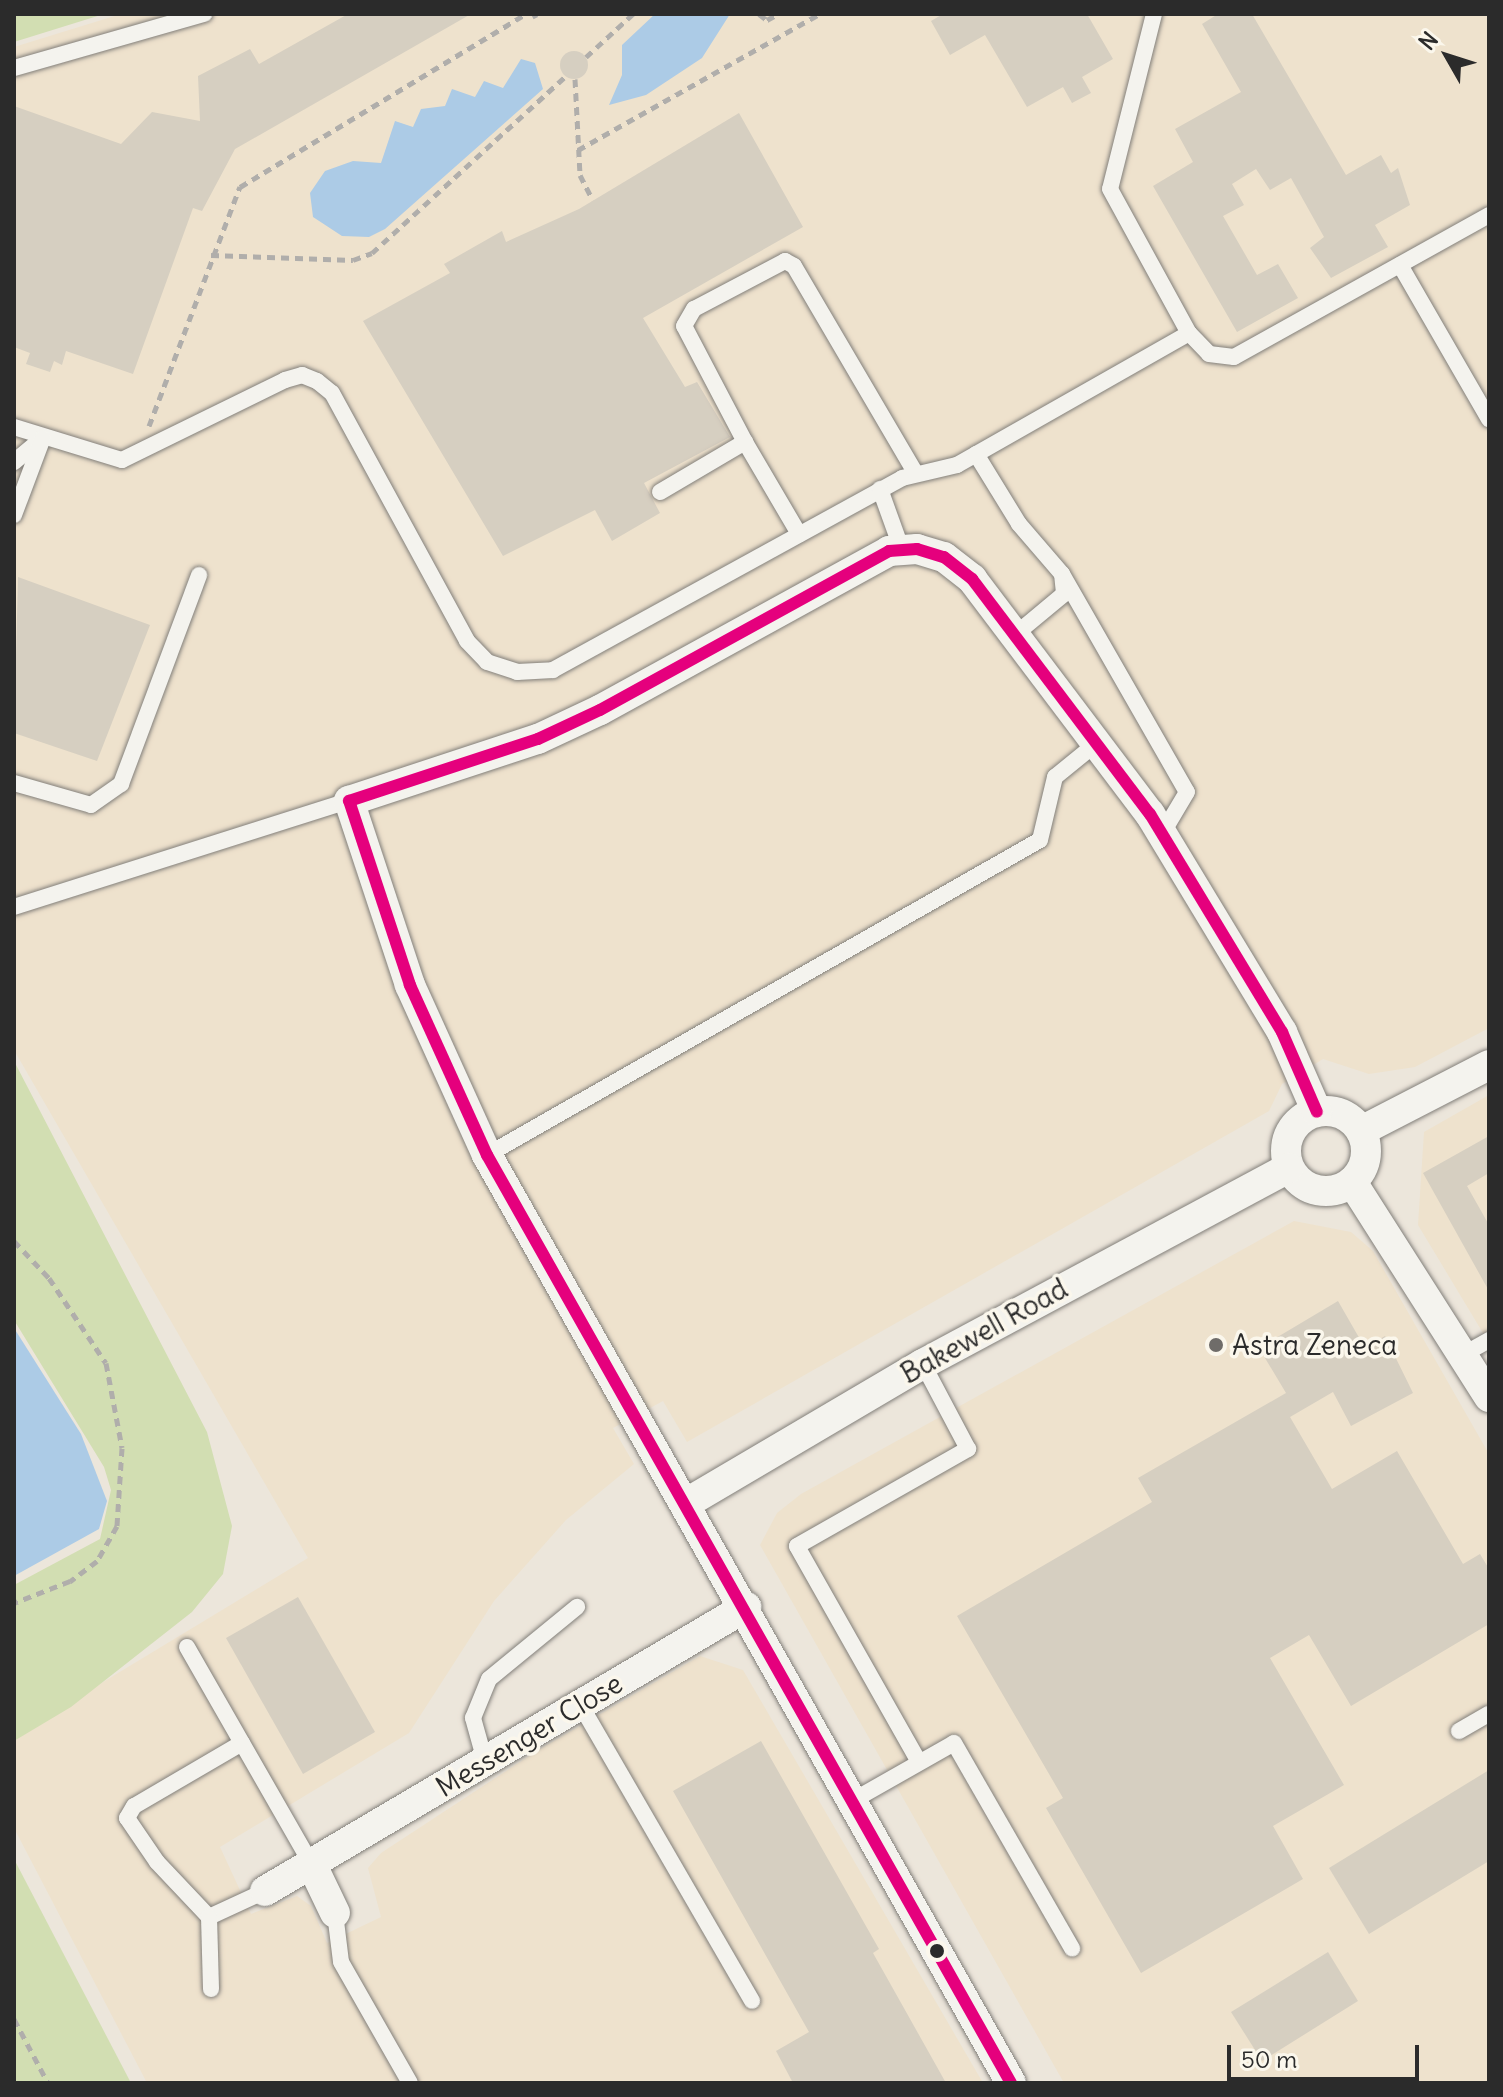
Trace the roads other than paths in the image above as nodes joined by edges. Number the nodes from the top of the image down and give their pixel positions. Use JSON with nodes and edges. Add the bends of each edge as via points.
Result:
{"nodes":[{"id":1,"x":204,"y":14,"type":"edge"},
{"id":2,"x":1154,"y":14,"type":"edge"},
{"id":3,"x":14,"y":68,"type":"edge"},
{"id":4,"x":1489,"y":215,"type":"edge"},
{"id":5,"x":1400,"y":265,"type":"junction"},
{"id":6,"x":1189,"y":333,"type":"junction"},
{"id":7,"x":1489,"y":419,"type":"edge"},
{"id":8,"x":14,"y":427,"type":"edge"},
{"id":9,"x":43,"y":438,"type":"junction"},
{"id":10,"x":745,"y":442,"type":"junction"},
{"id":11,"x":976,"y":454,"type":"junction"},
{"id":12,"x":14,"y":462,"type":"edge"},
{"id":13,"x":916,"y":474,"type":"junction"},
{"id":14,"x":880,"y":489,"type":"junction"},
{"id":15,"x":660,"y":492,"type":"dead end"},
{"id":16,"x":14,"y":515,"type":"edge"},
{"id":17,"x":799,"y":534,"type":"junction"},
{"id":18,"x":902,"y":550,"type":"junction"},
{"id":19,"x":1062,"y":574,"type":"junction"},
{"id":20,"x":199,"y":575,"type":"dead end"},
{"id":21,"x":1016,"y":634,"type":"junction"},
{"id":22,"x":1098,"y":742,"type":"junction"},
{"id":23,"x":14,"y":783,"type":"edge"},
{"id":24,"x":349,"y":801,"type":"junction"},
{"id":25,"x":1162,"y":834,"type":"junction"},
{"id":26,"x":14,"y":907,"type":"edge"},
{"id":27,"x":1489,"y":1065,"type":"edge"},
{"id":28,"x":1317,"y":1112,"type":"junction"},
{"id":29,"x":1361,"y":1131,"type":"junction"},
{"id":30,"x":487,"y":1155,"type":"junction"},
{"id":31,"x":1289,"y":1168,"type":"junction"},
{"id":32,"x":1352,"y":1182,"type":"junction"},
{"id":33,"x":923,"y":1364,"type":"junction"},
{"id":34,"x":1482,"y":1368,"type":"edge"},
{"id":35,"x":685,"y":1504,"type":"junction"},
{"id":36,"x":577,"y":1607,"type":"dead end"},
{"id":37,"x":746,"y":1607,"type":"junction"},
{"id":38,"x":187,"y":1647,"type":"dead end"},
{"id":39,"x":580,"y":1704,"type":"junction"},
{"id":40,"x":1489,"y":1714,"type":"edge"},
{"id":41,"x":1459,"y":1731,"type":"dead end"},
{"id":42,"x":242,"y":1743,"type":"junction"},
{"id":43,"x":485,"y":1761,"type":"junction"},
{"id":44,"x":919,"y":1762,"type":"junction"},
{"id":45,"x":852,"y":1801,"type":"junction"},
{"id":46,"x":312,"y":1865,"type":"junction"},
{"id":47,"x":265,"y":1891,"type":"joint"},
{"id":48,"x":335,"y":1913,"type":"joint"},
{"id":49,"x":209,"y":1917,"type":"junction"},
{"id":50,"x":1072,"y":1948,"type":"dead end"},
{"id":51,"x":211,"y":1989,"type":"dead end"},
{"id":52,"x":752,"y":2001,"type":"dead end"},
{"id":53,"x":410,"y":2083,"type":"edge"},
{"id":54,"x":1011,"y":2083,"type":"edge"}],
"edges":[{"from":1,"to":3,"type":"lane"},
{"from":2,"to":6,"type":"lane","via":[[1110,189]]},
{"from":4,"to":5,"type":"lane"},
{"from":5,"to":6,"type":"lane","via":[[1234,357],[1209,354]]},
{"from":5,"to":7,"type":"lane"},
{"from":6,"to":11,"type":"lane"},
{"from":8,"to":9,"type":"lane"},
{"from":9,"to":12,"type":"lane"},
{"from":9,"to":16,"type":"lane"},
{"from":9,"to":17,"type":"lane","via":[[122,460],[137,457],[285,380],[302,375],[317,381],[332,393],[467,641],[487,662],[517,672],[553,670]]},
{"from":10,"to":13,"type":"lane","via":[[684,326],[694,309],[785,261],[794,266]]},
{"from":10,"to":15,"type":"lane"},
{"from":10,"to":17,"type":"lane"},
{"from":11,"to":13,"type":"lane"},
{"from":11,"to":19,"type":"lane","via":[[1019,524]]},
{"from":13,"to":14,"type":"lane"},
{"from":14,"to":17,"type":"lane"},
{"from":14,"to":18,"type":"lane"},
{"from":18,"to":21,"type":"street","via":[[944,557],[972,579]]},
{"from":18,"to":24,"type":"street","via":[[848,569],[732,640],[538,739]]},
{"from":19,"to":21,"type":"lane","via":[[1064,594]]},
{"from":19,"to":25,"type":"lane","via":[[1187,792]]},
{"from":20,"to":23,"type":"lane","via":[[121,784],[91,805]]},
{"from":21,"to":22,"type":"street"},
{"from":22,"to":25,"type":"street"},
{"from":22,"to":30,"type":"lane","via":[[1055,777],[1040,840]]},
{"from":24,"to":26,"type":"lane"},
{"from":24,"to":30,"type":"street","via":[[410,985]]},
{"from":25,"to":28,"type":"street","via":[[1282,1032]]},
{"from":27,"to":29,"type":"street"},
{"from":28,"to":29,"type":"street","via":[[1348,1118]]},
{"from":28,"to":31,"type":"street","via":[[1293,1127],[1284,1153]]},
{"from":29,"to":32,"type":"street","via":[[1366,1162]]},
{"from":30,"to":35,"type":"street"},
{"from":31,"to":32,"type":"street","via":[[1301,1182],[1328,1189]]},
{"from":31,"to":33,"type":"street","name":"Bakewell Road"},
{"from":32,"to":34,"type":"street"},
{"from":33,"to":35,"type":"street","name":"Bakewell Road"},
{"from":33,"to":44,"type":"lane","via":[[968,1449],[797,1546]]},
{"from":35,"to":37,"type":"street"},
{"from":36,"to":43,"type":"lane","via":[[489,1679],[473,1718]]},
{"from":37,"to":39,"type":"street","name":"Messenger Close"},
{"from":37,"to":45,"type":"street"},
{"from":38,"to":42,"type":"lane"},
{"from":39,"to":43,"type":"street","name":"Messenger Close"},
{"from":39,"to":52,"type":"lane"},
{"from":40,"to":41,"type":"lane"},
{"from":42,"to":46,"type":"lane"},
{"from":42,"to":49,"type":"lane","via":[[128,1812],[157,1862]]},
{"from":43,"to":46,"type":"street","name":"Messenger Close"},
{"from":44,"to":45,"type":"lane"},
{"from":44,"to":50,"type":"lane","via":[[954,1743]]},
{"from":45,"to":54,"type":"street"},
{"from":46,"to":47,"type":"street","name":"Messenger Close"},
{"from":46,"to":48,"type":"street"},
{"from":47,"to":49,"type":"lane"},
{"from":48,"to":53,"type":"lane","via":[[341,1962]]},
{"from":49,"to":51,"type":"lane"}]}
